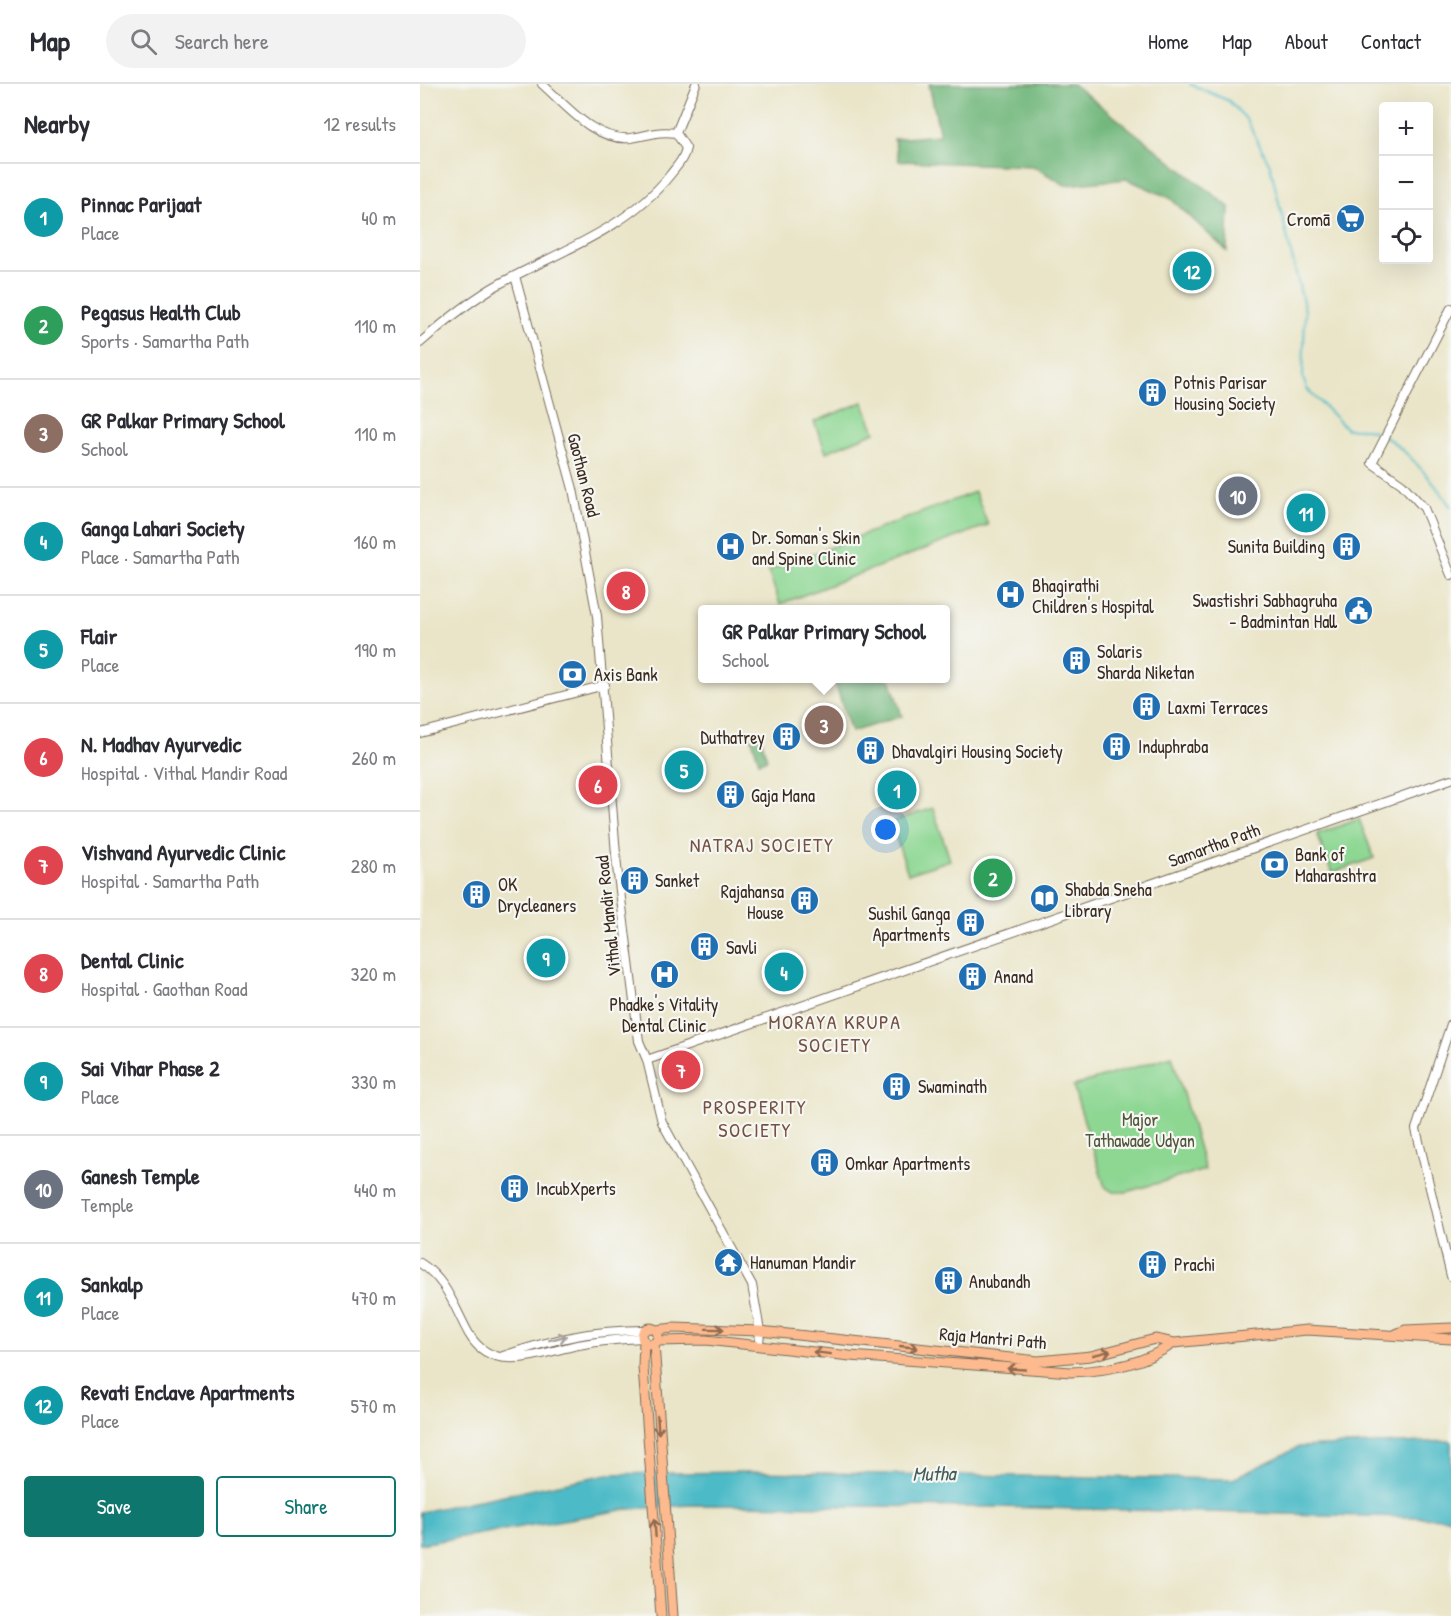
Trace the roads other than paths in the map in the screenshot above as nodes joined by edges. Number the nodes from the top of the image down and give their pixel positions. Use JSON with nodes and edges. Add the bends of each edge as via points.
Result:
{"nodes":[{"id":1,"x":542,"y":84,"type":"edge"},
{"id":2,"x":696,"y":84,"type":"edge"},
{"id":3,"x":676,"y":133,"type":"junction"},
{"id":4,"x":515,"y":276,"type":"junction"},
{"id":5,"x":1451,"y":308,"type":"edge"},
{"id":6,"x":420,"y":343,"type":"edge"},
{"id":7,"x":1451,"y":575,"type":"edge"},
{"id":8,"x":605,"y":685,"type":"junction"},
{"id":9,"x":420,"y":733,"type":"edge"},
{"id":10,"x":1451,"y":778,"type":"edge"},
{"id":11,"x":1451,"y":1024,"type":"edge"},
{"id":12,"x":647,"y":1060,"type":"junction"},
{"id":13,"x":420,"y":1263,"type":"edge"},
{"id":14,"x":1451,"y":1276,"type":"edge"},
{"id":15,"x":1451,"y":1328,"type":"edge"},
{"id":16,"x":760,"y":1331,"type":"junction"},
{"id":17,"x":1396,"y":1334,"type":"junction"},
{"id":18,"x":648,"y":1338,"type":"junction"},
{"id":19,"x":1451,"y":1338,"type":"edge"},
{"id":20,"x":1174,"y":1343,"type":"junction"},
{"id":21,"x":759,"y":1344,"type":"junction"},
{"id":22,"x":648,"y":1367,"type":"junction"},
{"id":23,"x":661,"y":1616,"type":"edge"},
{"id":24,"x":673,"y":1616,"type":"edge"}],
"edges":[{"from":1,"to":3,"type":"street","via":[[586,124],[612,139],[654,132]]},
{"from":2,"to":3,"type":"street"},
{"from":3,"to":4,"type":"street","via":[[686,148],[684,156],[639,208]]},
{"from":4,"to":6,"type":"street","via":[[468,305]]},
{"from":4,"to":8,"type":"street","name":"Gaothan Road","via":[[573,489],[597,615]]},
{"from":5,"to":7,"type":"street","via":[[1372,463],[1402,484],[1424,508]]},
{"from":8,"to":9,"type":"street"},
{"from":8,"to":12,"type":"street","name":"Vithal Mandir Road","via":[[617,867],[634,1012]]},
{"from":10,"to":12,"type":"street","name":"Samartha Path"},
{"from":11,"to":14,"type":"street","via":[[1416,1129]]},
{"from":12,"to":16,"type":"street","name":"Vithal Mandir Road","via":[[662,1122],[752,1285]]},
{"from":13,"to":18,"type":"street","via":[[443,1282],[470,1337],[483,1352],[523,1359],[575,1346]]},
{"from":15,"to":17,"type":"main road","name":"Raja Mantri Path","via":[[1405,1330]]},
{"from":18,"to":16,"type":"main road","name":"Raja Mantri Path","one_way":true,"via":[[650,1328]]},
{"from":16,"to":20,"type":"main road","name":"Raja Mantri Path","one_way":true,"via":[[1038,1361],[1090,1356],[1155,1339]]},
{"from":16,"to":21,"type":"street","name":"Vithal Mandir Road"},
{"from":17,"to":19,"type":"main road","name":"Raja Mantri Path"},
{"from":17,"to":20,"type":"main road","name":"Raja Mantri Path","via":[[1307,1330]]},
{"from":18,"to":21,"type":"main road"},
{"from":18,"to":22,"type":"main road"},
{"from":20,"to":21,"type":"main road","one_way":true,"via":[[1142,1360],[1096,1371],[1071,1372],[850,1356]]},
{"from":23,"to":22,"type":"main road","one_way":true},
{"from":22,"to":24,"type":"main road","one_way":true}]}
